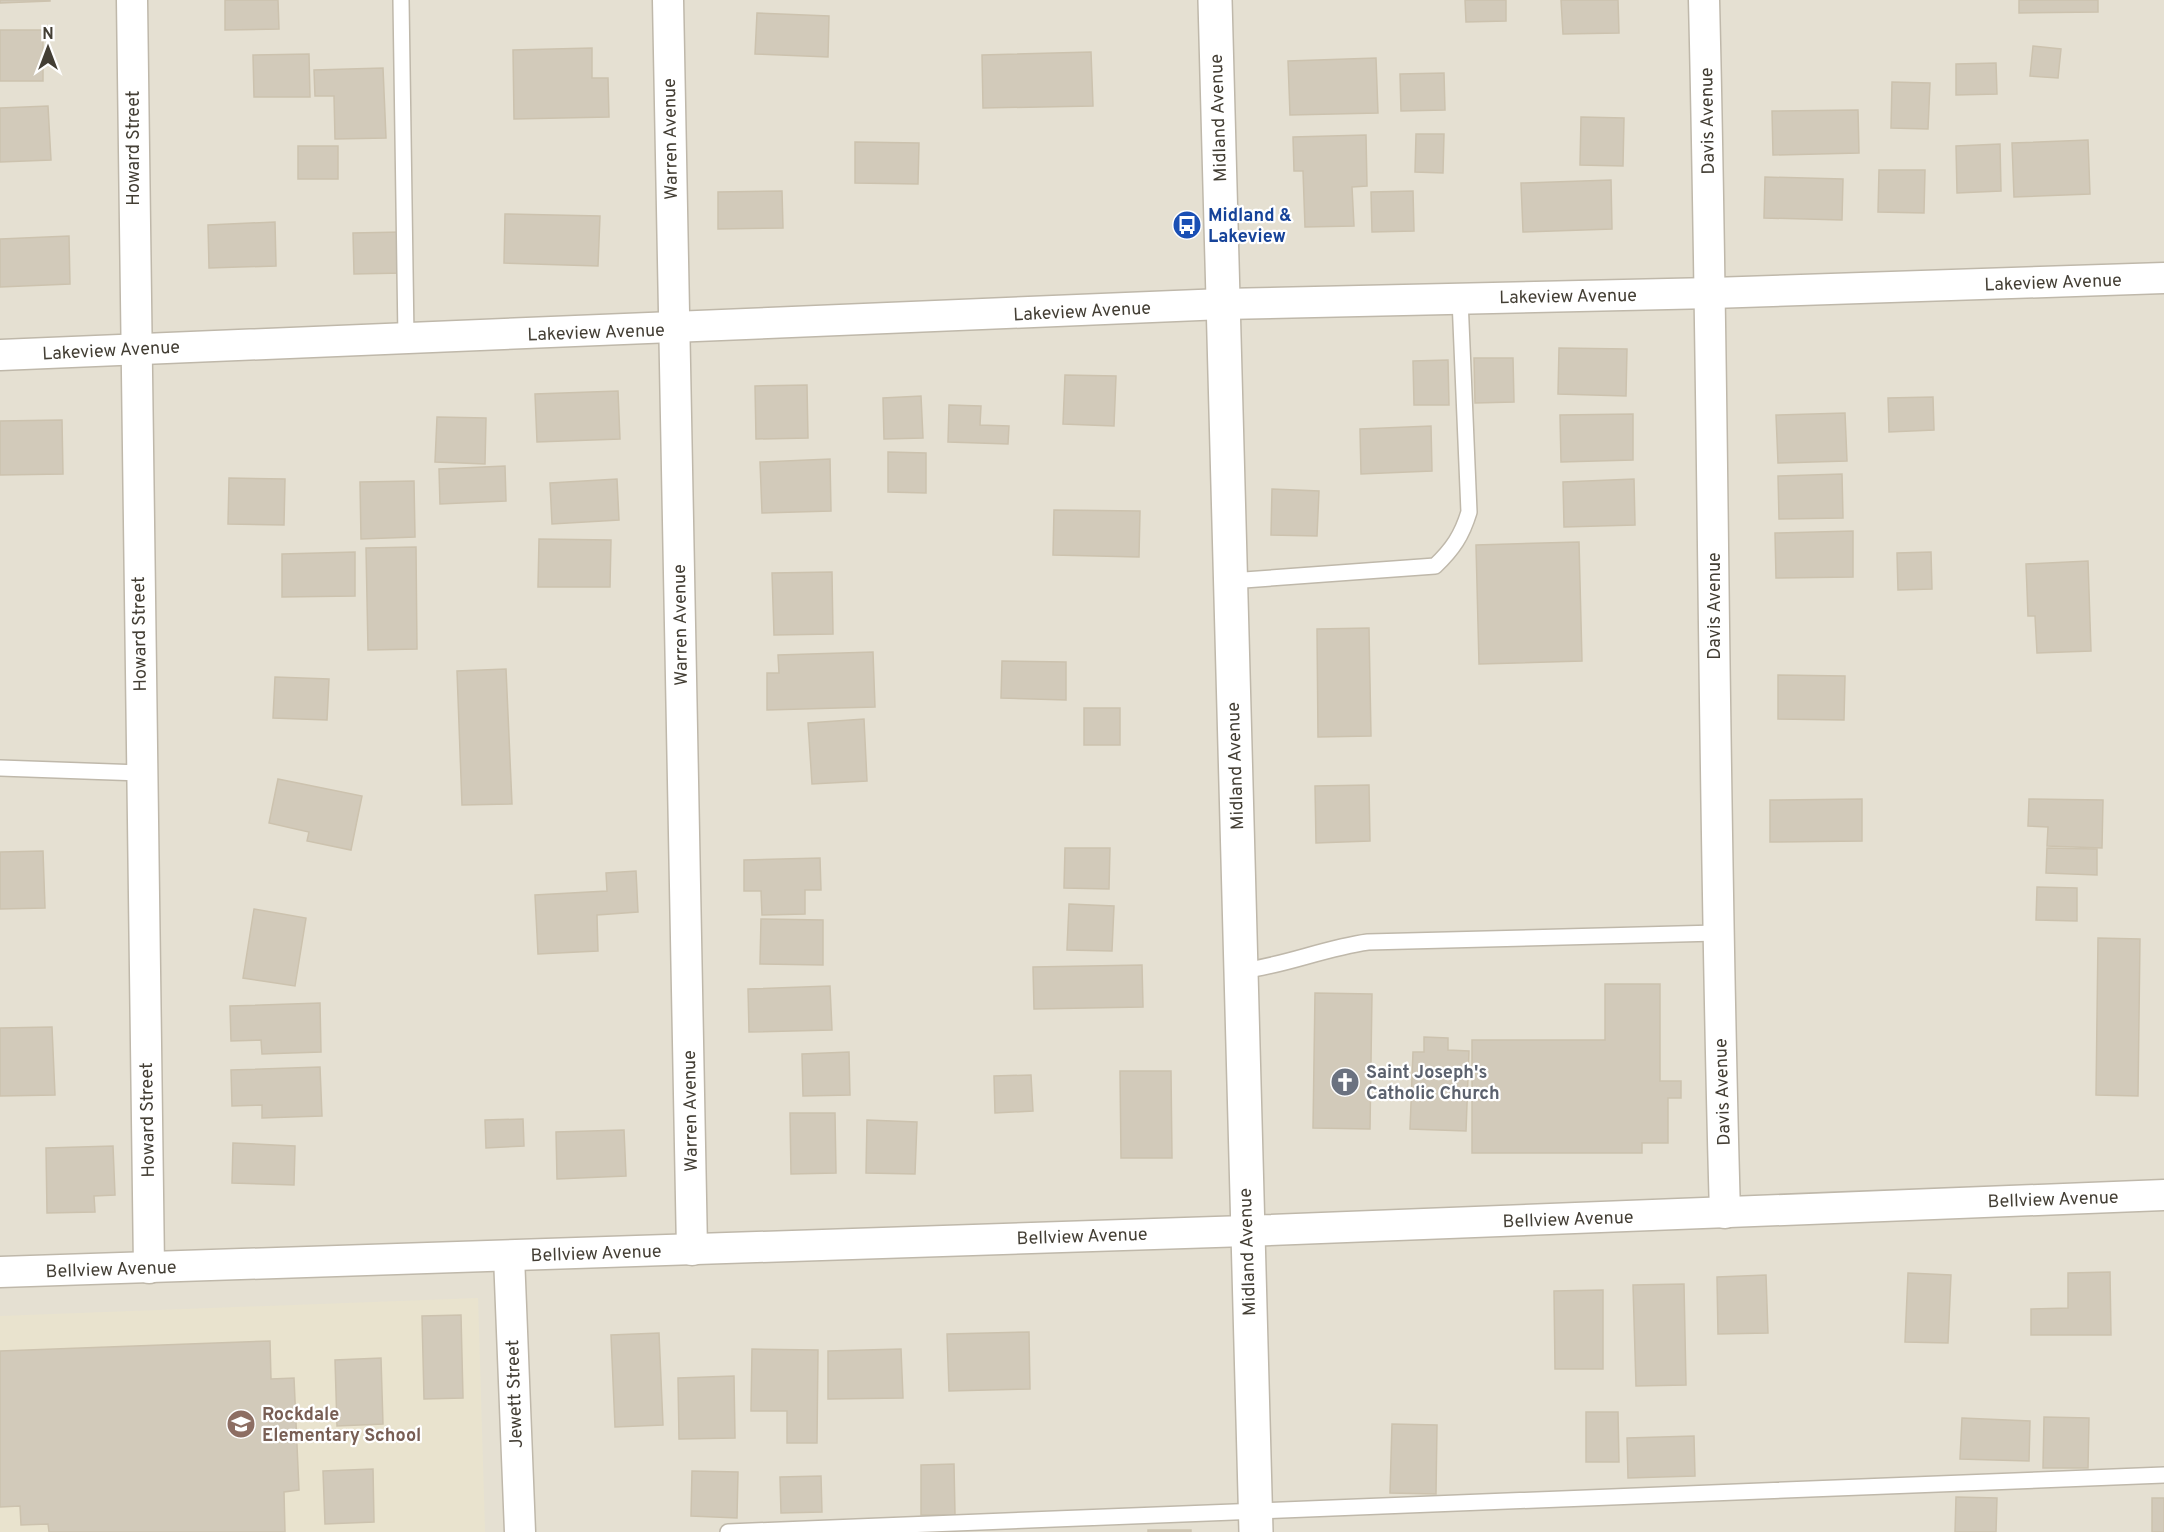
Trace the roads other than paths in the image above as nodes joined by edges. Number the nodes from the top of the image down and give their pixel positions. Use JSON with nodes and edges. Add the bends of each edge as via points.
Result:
{"nodes":[{"id":1,"x":132,"y":0,"type":"edge"},
{"id":2,"x":401,"y":0,"type":"edge"},
{"id":3,"x":668,"y":0,"type":"edge"},
{"id":4,"x":1215,"y":0,"type":"edge"},
{"id":5,"x":1704,"y":0,"type":"edge"},
{"id":6,"x":2164,"y":278,"type":"edge"},
{"id":7,"x":1712,"y":293,"type":"junction"},
{"id":8,"x":1460,"y":299,"type":"junction"},
{"id":9,"x":1223,"y":304,"type":"junction"},
{"id":10,"x":674,"y":329,"type":"junction"},
{"id":11,"x":406,"y":339,"type":"junction"},
{"id":12,"x":135,"y":348,"type":"junction"},
{"id":13,"x":0,"y":355,"type":"edge"},
{"id":14,"x":1230,"y":581,"type":"junction"},
{"id":15,"x":0,"y":768,"type":"edge"},
{"id":16,"x":141,"y":773,"type":"junction"},
{"id":17,"x":1717,"y":933,"type":"junction"},
{"id":18,"x":1240,"y":971,"type":"junction"},
{"id":19,"x":2164,"y":1195,"type":"edge"},
{"id":20,"x":1725,"y":1213,"type":"junction"},
{"id":21,"x":1246,"y":1231,"type":"junction"},
{"id":22,"x":692,"y":1250,"type":"junction"},
{"id":23,"x":509,"y":1256,"type":"junction"},
{"id":24,"x":149,"y":1268,"type":"junction"},
{"id":25,"x":0,"y":1272,"type":"edge"},
{"id":26,"x":2164,"y":1475,"type":"edge"},
{"id":27,"x":1255,"y":1521,"type":"edge"},
{"id":28,"x":520,"y":1532,"type":"edge"},
{"id":29,"x":728,"y":1532,"type":"edge"}],
"edges":[{"from":1,"to":12,"type":"street","name":"Howard Street"},
{"from":2,"to":11,"type":"lane"},
{"from":3,"to":10,"type":"street","name":"Warren Avenue"},
{"from":4,"to":9,"type":"street","name":"Midland Avenue"},
{"from":5,"to":7,"type":"street","name":"Davis Avenue"},
{"from":6,"to":7,"type":"street","name":"Lakeview Avenue"},
{"from":7,"to":8,"type":"street","name":"Lakeview Avenue"},
{"from":7,"to":17,"type":"street","name":"Davis Avenue"},
{"from":8,"to":9,"type":"street","name":"Lakeview Avenue"},
{"from":8,"to":14,"type":"lane","via":[[1469,512],[1462,535],[1448,554],[1435,566]]},
{"from":9,"to":10,"type":"street","name":"Lakeview Avenue"},
{"from":9,"to":14,"type":"street","name":"Midland Avenue"},
{"from":10,"to":11,"type":"street","name":"Lakeview Avenue"},
{"from":10,"to":22,"type":"street","name":"Warren Avenue"},
{"from":11,"to":12,"type":"street","name":"Lakeview Avenue"},
{"from":12,"to":13,"type":"street","name":"Lakeview Avenue"},
{"from":12,"to":16,"type":"street","name":"Howard Street"},
{"from":14,"to":18,"type":"street","name":"Midland Avenue"},
{"from":15,"to":16,"type":"lane"},
{"from":16,"to":24,"type":"street","name":"Howard Street"},
{"from":17,"to":18,"type":"lane","via":[[1368,942],[1314,952],[1270,968]]},
{"from":17,"to":20,"type":"street","name":"Davis Avenue"},
{"from":18,"to":21,"type":"street","name":"Midland Avenue"},
{"from":19,"to":20,"type":"street","name":"Bellview Avenue"},
{"from":20,"to":21,"type":"street","name":"Bellview Avenue"},
{"from":21,"to":22,"type":"street","name":"Bellview Avenue"},
{"from":21,"to":27,"type":"street","name":"Midland Avenue"},
{"from":22,"to":23,"type":"street","name":"Bellview Avenue"},
{"from":23,"to":24,"type":"street","name":"Bellview Avenue"},
{"from":23,"to":28,"type":"street","name":"Jewett Street"},
{"from":24,"to":25,"type":"street","name":"Bellview Avenue"},
{"from":26,"to":27,"type":"lane"},
{"from":27,"to":29,"type":"lane"}]}
